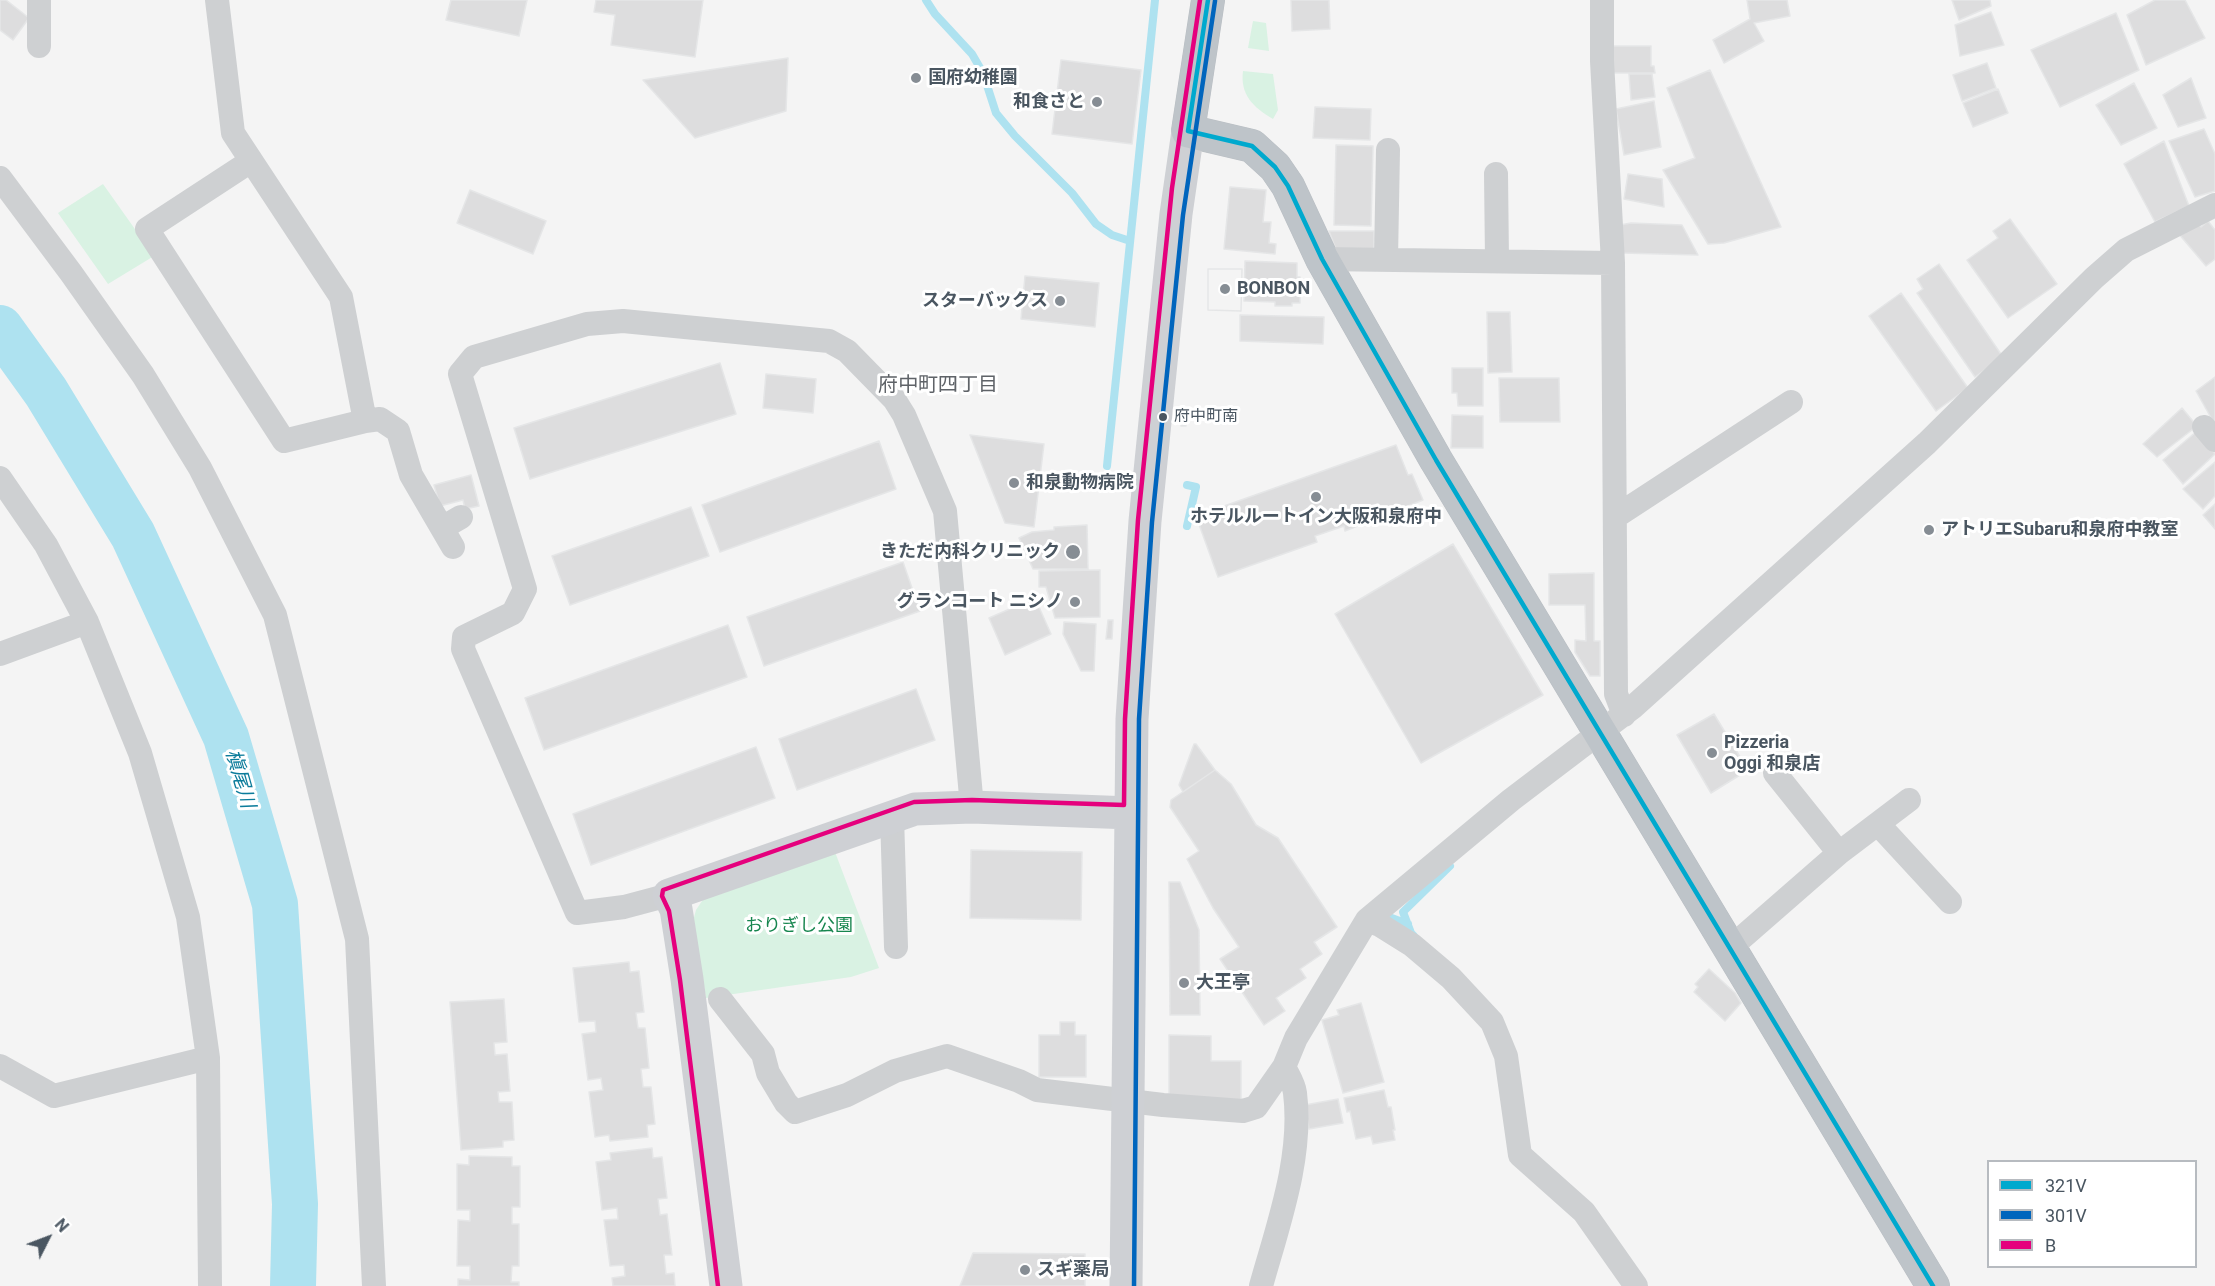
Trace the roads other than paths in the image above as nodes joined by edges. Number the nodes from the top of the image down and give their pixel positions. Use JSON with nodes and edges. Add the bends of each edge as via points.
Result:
{"nodes":[{"id":1,"x":39,"y":0,"type":"edge"},
{"id":2,"x":217,"y":0,"type":"edge"},
{"id":3,"x":1208,"y":0,"type":"edge"},
{"id":4,"x":1602,"y":0,"type":"edge"},
{"id":5,"x":39,"y":46,"type":"dead end"},
{"id":6,"x":1188,"y":131,"type":"junction"},
{"id":7,"x":1388,"y":150,"type":"dead end"},
{"id":8,"x":251,"y":161,"type":"junction"},
{"id":9,"x":1496,"y":174,"type":"dead end"},
{"id":10,"x":0,"y":178,"type":"edge"},
{"id":11,"x":2215,"y":205,"type":"edge"},
{"id":12,"x":1322,"y":259,"type":"junction"},
{"id":13,"x":1386,"y":259,"type":"junction"},
{"id":14,"x":1497,"y":260,"type":"junction"},
{"id":15,"x":1613,"y":262,"type":"junction"},
{"id":16,"x":1791,"y":402,"type":"dead end"},
{"id":17,"x":364,"y":421,"type":"junction"},
{"id":18,"x":0,"y":478,"type":"edge"},
{"id":19,"x":1614,"y":517,"type":"junction"},
{"id":20,"x":452,"y":530,"type":"dead end"},
{"id":21,"x":87,"y":622,"type":"junction"},
{"id":22,"x":0,"y":654,"type":"edge"},
{"id":23,"x":1612,"y":724,"type":"junction"},
{"id":24,"x":1774,"y":773,"type":"dead end"},
{"id":25,"x":1909,"y":800,"type":"dead end"},
{"id":26,"x":972,"y":807,"type":"junction"},
{"id":27,"x":1131,"y":813,"type":"junction"},
{"id":28,"x":892,"y":816,"type":"junction"},
{"id":29,"x":1878,"y":824,"type":"junction"},
{"id":30,"x":1839,"y":853,"type":"junction"},
{"id":31,"x":669,"y":895,"type":"junction"},
{"id":32,"x":1950,"y":902,"type":"dead end"},
{"id":33,"x":1367,"y":920,"type":"junction"},
{"id":34,"x":896,"y":947,"type":"dead end"},
{"id":35,"x":1729,"y":949,"type":"junction"},
{"id":36,"x":720,"y":999,"type":"dead end"},
{"id":37,"x":208,"y":1058,"type":"junction"},
{"id":38,"x":0,"y":1066,"type":"edge"},
{"id":39,"x":1284,"y":1067,"type":"junction"},
{"id":40,"x":1128,"y":1101,"type":"junction"},
{"id":41,"x":210,"y":1286,"type":"edge"},
{"id":42,"x":374,"y":1286,"type":"edge"},
{"id":43,"x":726,"y":1286,"type":"edge"},
{"id":44,"x":1126,"y":1286,"type":"edge"},
{"id":45,"x":1261,"y":1286,"type":"edge"},
{"id":46,"x":1636,"y":1286,"type":"edge"},
{"id":47,"x":1932,"y":1286,"type":"edge"}],
"edges":[{"from":1,"to":5,"type":"street"},
{"from":2,"to":8,"type":"street","via":[[233,133]]},
{"from":3,"to":6,"type":"highway"},
{"from":4,"to":15,"type":"street"},
{"from":6,"to":12,"type":"highway","via":[[1252,146],[1275,167]]},
{"from":6,"to":27,"type":"street","via":[[1145,522],[1132,719]]},
{"from":7,"to":13,"type":"street"},
{"from":8,"to":17,"type":"street","via":[[341,297]]},
{"from":8,"to":17,"type":"street","via":[[147,229],[284,441]]},
{"from":9,"to":14,"type":"street"},
{"from":10,"to":42,"type":"street","via":[[143,375],[200,468],[274,615],[357,939]]},
{"from":11,"to":23,"type":"street","via":[[2126,250],[1927,443]]},
{"from":12,"to":13,"type":"street"},
{"from":12,"to":23,"type":"highway","via":[[1436,460]]},
{"from":13,"to":14,"type":"street"},
{"from":14,"to":15,"type":"street"},
{"from":15,"to":19,"type":"street"},
{"from":16,"to":19,"type":"street"},
{"from":17,"to":20,"type":"street","via":[[380,419],[398,431],[411,475]]},
{"from":18,"to":21,"type":"street","via":[[46,545]]},
{"from":19,"to":23,"type":"street","via":[[1616,694]]},
{"from":21,"to":22,"type":"street"},
{"from":21,"to":37,"type":"street","via":[[140,753],[188,916]]},
{"from":23,"to":33,"type":"street","via":[[1511,800]]},
{"from":23,"to":35,"type":"highway"},
{"from":24,"to":30,"type":"street"},
{"from":25,"to":29,"type":"street"},
{"from":26,"to":27,"type":"street"},
{"from":26,"to":28,"type":"street","via":[[915,809]]},
{"from":26,"to":31,"type":"street","via":[[945,511],[904,415],[894,399],[847,351],[829,341],[623,321],[587,324],[474,357],[460,374],[525,589],[513,614],[464,637],[463,649],[577,914]]},
{"from":27,"to":40,"type":"street"},
{"from":28,"to":31,"type":"street"},
{"from":28,"to":34,"type":"street"},
{"from":29,"to":30,"type":"street"},
{"from":29,"to":32,"type":"street"},
{"from":30,"to":35,"type":"street"},
{"from":31,"to":43,"type":"street","via":[[676,909],[687,979]]},
{"from":33,"to":39,"type":"street","via":[[1296,1038]]},
{"from":33,"to":46,"type":"street","via":[[1412,945],[1451,978],[1492,1022],[1506,1056],[1520,1155],[1584,1212]]},
{"from":35,"to":47,"type":"highway"},
{"from":36,"to":40,"type":"street","via":[[764,1054],[768,1073],[795,1112],[847,1095],[895,1071],[947,1056],[1037,1090]]},
{"from":37,"to":38,"type":"street","via":[[54,1096]]},
{"from":37,"to":41,"type":"street"},
{"from":39,"to":40,"type":"street","via":[[1256,1107],[1243,1111]]},
{"from":39,"to":45,"type":"street","via":[[1295,1091],[1295,1133],[1290,1179]]},
{"from":40,"to":44,"type":"street"}]}
